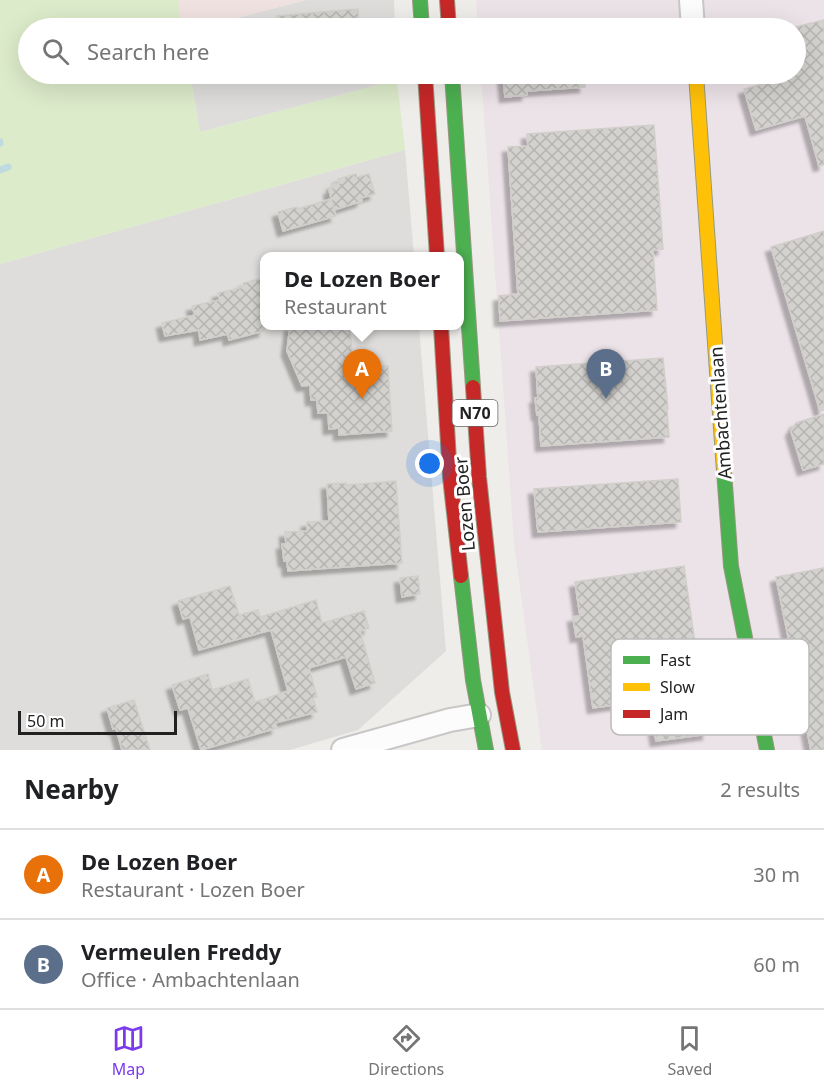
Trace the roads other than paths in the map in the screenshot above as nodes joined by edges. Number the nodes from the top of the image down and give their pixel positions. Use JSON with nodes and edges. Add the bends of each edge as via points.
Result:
{"nodes":[{"id":1,"x":420,"y":0,"type":"edge"},
{"id":2,"x":447,"y":0,"type":"edge"},
{"id":3,"x":691,"y":0,"type":"edge"},
{"id":4,"x":421,"y":18,"type":"edge"},
{"id":5,"x":448,"y":18,"type":"edge"},
{"id":6,"x":692,"y":18,"type":"edge"},
{"id":7,"x":426,"y":84,"type":"edge"},
{"id":8,"x":453,"y":84,"type":"edge"},
{"id":9,"x":697,"y":84,"type":"edge"},
{"id":10,"x":437,"y":252,"type":"edge"},
{"id":11,"x":464,"y":252,"type":"edge"},
{"id":12,"x":464,"y":253,"type":"edge"},
{"id":13,"x":441,"y":330,"type":"edge"},
{"id":14,"x":745,"y":639,"type":"edge"},
{"id":15,"x":479,"y":715,"type":"junction"},
{"id":16,"x":764,"y":735,"type":"edge"},
{"id":17,"x":343,"y":750,"type":"edge"},
{"id":18,"x":486,"y":750,"type":"edge"},
{"id":19,"x":513,"y":750,"type":"edge"},
{"id":20,"x":767,"y":750,"type":"edge"}],
"edges":[{"from":1,"to":4,"type":"main road"},
{"from":2,"to":5,"type":"main road"},
{"from":3,"to":6,"type":"street"},
{"from":7,"to":10,"type":"main road"},
{"from":8,"to":11,"type":"main road","name":"Lozen Boer","number":"N70"},
{"from":9,"to":14,"type":"main road","name":"Ambachtenlaan","via":[[731,566]]},
{"from":12,"to":19,"type":"main road","name":"Lozen Boer","number":"N70","via":[[479,477],[502,692]]},
{"from":13,"to":15,"type":"main road","name":"Lozen Boer","number":"N70","via":[[450,477]]},
{"from":15,"to":17,"type":"street"},
{"from":15,"to":18,"type":"main road","number":"N70"},
{"from":16,"to":20,"type":"main road","name":"Ambachtenlaan"}]}
